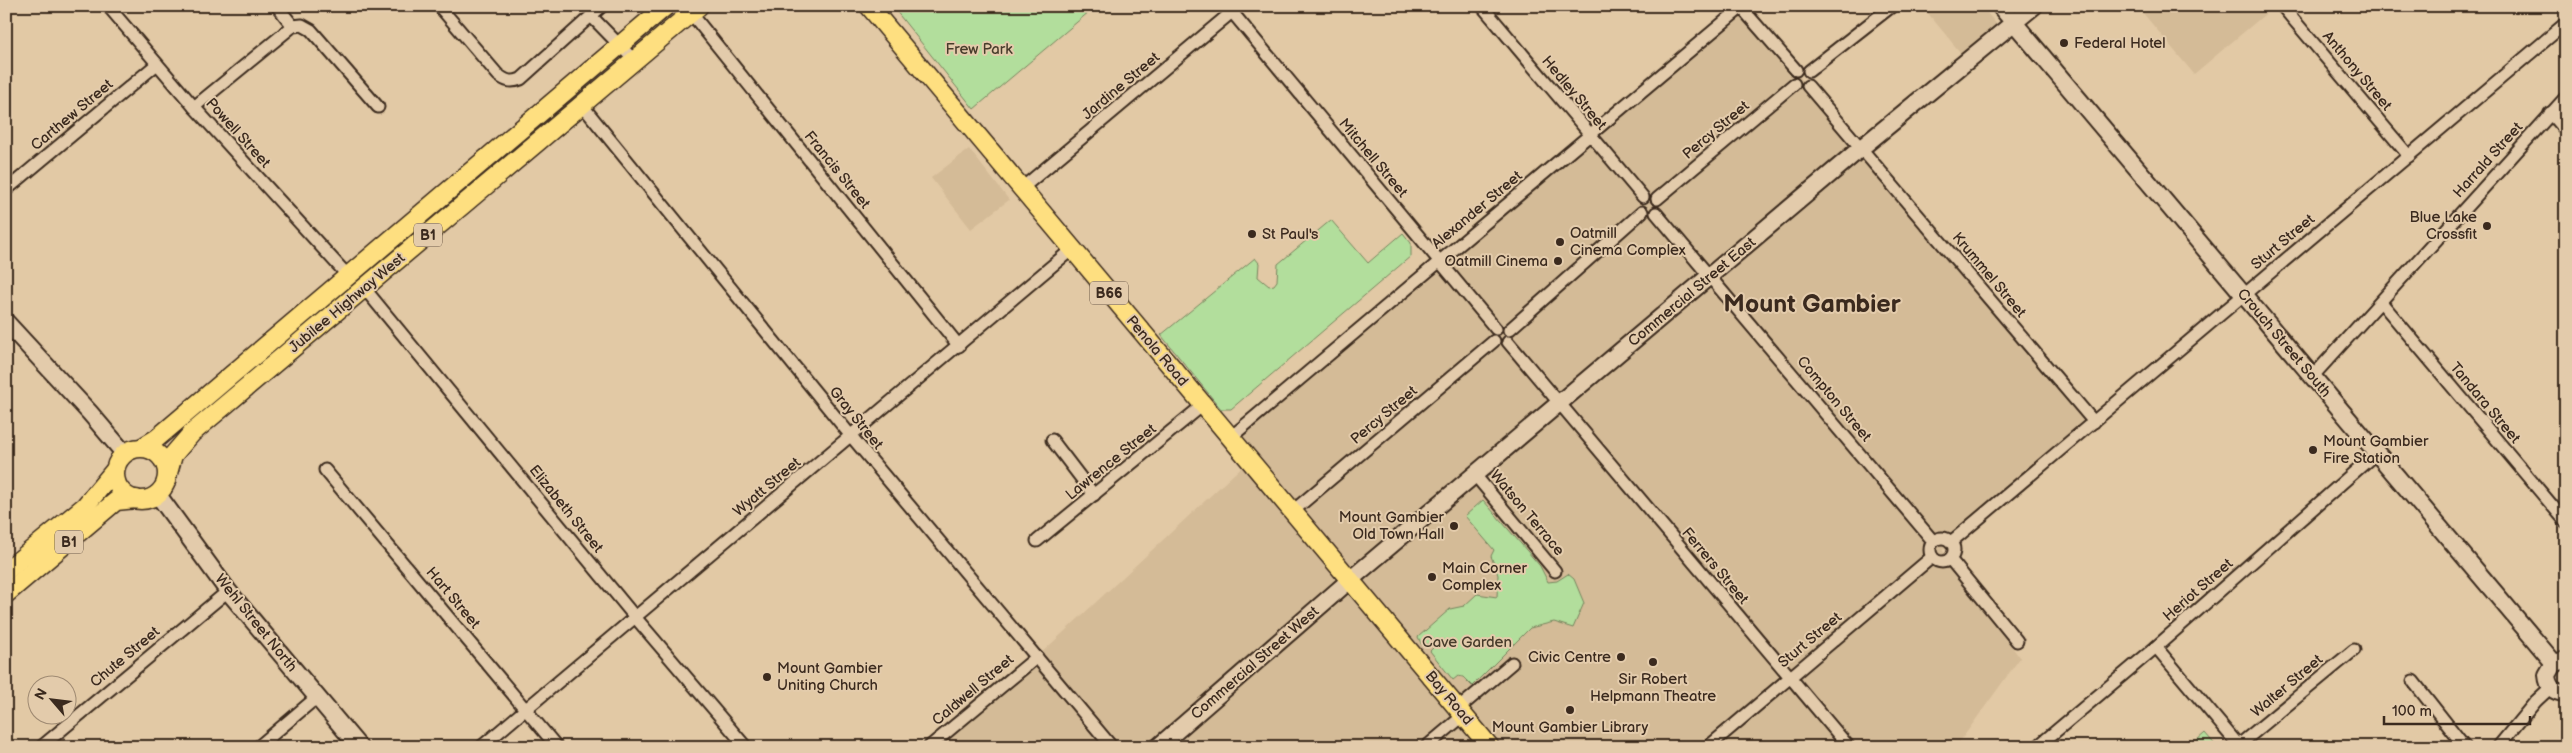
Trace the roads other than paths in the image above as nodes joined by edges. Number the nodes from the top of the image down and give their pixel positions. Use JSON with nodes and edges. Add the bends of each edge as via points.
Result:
{"nodes":[{"id":1,"x":108,"y":6,"type":"edge"},
{"id":2,"x":278,"y":6,"type":"edge"},
{"id":3,"x":439,"y":6,"type":"edge"},
{"id":4,"x":602,"y":6,"type":"edge"},
{"id":5,"x":666,"y":6,"type":"edge"},
{"id":6,"x":869,"y":6,"type":"edge"},
{"id":7,"x":1482,"y":6,"type":"edge"},
{"id":8,"x":1892,"y":6,"type":"edge"},
{"id":9,"x":2000,"y":6,"type":"edge"},
{"id":10,"x":2034,"y":6,"type":"edge"},
{"id":11,"x":2282,"y":6,"type":"edge"},
{"id":12,"x":1741,"y":7,"type":"edge"},
{"id":13,"x":1233,"y":8,"type":"edge"},
{"id":14,"x":695,"y":10,"type":"edge"},
{"id":15,"x":591,"y":16,"type":"junction"},
{"id":16,"x":2014,"y":23,"type":"junction"},
{"id":17,"x":2566,"y":24,"type":"edge"},
{"id":18,"x":293,"y":26,"type":"junction"},
{"id":19,"x":619,"y":46,"type":"junction"},
{"id":20,"x":634,"y":60,"type":"junction"},
{"id":21,"x":157,"y":64,"type":"junction"},
{"id":22,"x":1796,"y":70,"type":"junction"},
{"id":23,"x":1809,"y":71,"type":"junction"},
{"id":24,"x":1794,"y":84,"type":"junction"},
{"id":25,"x":1808,"y":86,"type":"junction"},
{"id":26,"x":2566,"y":98,"type":"edge"},
{"id":27,"x":582,"y":104,"type":"junction"},
{"id":28,"x":194,"y":107,"type":"junction"},
{"id":29,"x":378,"y":107,"type":"dead end"},
{"id":30,"x":2550,"y":113,"type":"junction"},
{"id":31,"x":2566,"y":132,"type":"edge"},
{"id":32,"x":1590,"y":135,"type":"junction"},
{"id":33,"x":1861,"y":148,"type":"junction"},
{"id":34,"x":2409,"y":156,"type":"junction"},
{"id":35,"x":1021,"y":189,"type":"junction"},
{"id":36,"x":6,"y":190,"type":"edge"},
{"id":37,"x":1643,"y":198,"type":"junction"},
{"id":38,"x":1657,"y":199,"type":"junction"},
{"id":39,"x":1642,"y":212,"type":"junction"},
{"id":40,"x":1656,"y":213,"type":"junction"},
{"id":41,"x":1072,"y":249,"type":"junction"},
{"id":42,"x":1439,"y":262,"type":"junction"},
{"id":43,"x":1711,"y":276,"type":"junction"},
{"id":44,"x":349,"y":277,"type":"junction"},
{"id":45,"x":365,"y":288,"type":"junction"},
{"id":46,"x":2244,"y":295,"type":"junction"},
{"id":47,"x":2381,"y":302,"type":"junction"},
{"id":48,"x":6,"y":322,"type":"edge"},
{"id":49,"x":1508,"y":330,"type":"junction"},
{"id":50,"x":1495,"y":335,"type":"junction"},
{"id":51,"x":1508,"y":342,"type":"junction"},
{"id":52,"x":959,"y":346,"type":"junction"},
{"id":53,"x":2314,"y":376,"type":"junction"},
{"id":54,"x":1560,"y":404,"type":"junction"},
{"id":55,"x":1203,"y":405,"type":"junction"},
{"id":56,"x":2094,"y":422,"type":"junction"},
{"id":57,"x":851,"y":436,"type":"junction"},
{"id":58,"x":1231,"y":438,"type":"junction"},
{"id":59,"x":1052,"y":440,"type":"dead end"},
{"id":60,"x":143,"y":447,"type":"junction"},
{"id":61,"x":124,"y":453,"type":"junction"},
{"id":62,"x":2376,"y":453,"type":"junction"},
{"id":63,"x":325,"y":470,"type":"dead end"},
{"id":64,"x":114,"y":471,"type":"junction"},
{"id":65,"x":168,"y":473,"type":"junction"},
{"id":66,"x":1475,"y":475,"type":"junction"},
{"id":67,"x":158,"y":495,"type":"junction"},
{"id":68,"x":1094,"y":495,"type":"junction"},
{"id":69,"x":136,"y":499,"type":"junction"},
{"id":70,"x":1292,"y":511,"type":"junction"},
{"id":71,"x":2566,"y":522,"type":"edge"},
{"id":72,"x":1037,"y":541,"type":"dead end"},
{"id":73,"x":1933,"y":541,"type":"junction"},
{"id":74,"x":1951,"y":542,"type":"junction"},
{"id":75,"x":1932,"y":557,"type":"junction"},
{"id":76,"x":1950,"y":559,"type":"junction"},
{"id":77,"x":6,"y":571,"type":"edge"},
{"id":78,"x":1555,"y":571,"type":"dead end"},
{"id":79,"x":1351,"y":579,"type":"junction"},
{"id":80,"x":228,"y":591,"type":"junction"},
{"id":81,"x":6,"y":594,"type":"edge"},
{"id":82,"x":635,"y":617,"type":"junction"},
{"id":83,"x":2017,"y":641,"type":"dead end"},
{"id":84,"x":2156,"y":647,"type":"junction"},
{"id":85,"x":2354,"y":650,"type":"dead end"},
{"id":86,"x":1037,"y":657,"type":"junction"},
{"id":87,"x":1512,"y":662,"type":"dead end"},
{"id":88,"x":2560,"y":662,"type":"edge"},
{"id":89,"x":1788,"y":677,"type":"junction"},
{"id":90,"x":2413,"y":681,"type":"dead end"},
{"id":91,"x":2558,"y":690,"type":"edge"},
{"id":92,"x":317,"y":697,"type":"junction"},
{"id":93,"x":526,"y":708,"type":"junction"},
{"id":94,"x":1461,"y":712,"type":"junction"},
{"id":95,"x":2239,"y":746,"type":"edge"},
{"id":96,"x":41,"y":747,"type":"edge"},
{"id":97,"x":258,"y":747,"type":"edge"},
{"id":98,"x":359,"y":747,"type":"edge"},
{"id":99,"x":481,"y":747,"type":"edge"},
{"id":100,"x":557,"y":747,"type":"edge"},
{"id":101,"x":746,"y":747,"type":"edge"},
{"id":102,"x":929,"y":747,"type":"edge"},
{"id":103,"x":1112,"y":747,"type":"edge"},
{"id":104,"x":1158,"y":747,"type":"edge"},
{"id":105,"x":1426,"y":747,"type":"edge"},
{"id":106,"x":1490,"y":747,"type":"edge"},
{"id":107,"x":1708,"y":747,"type":"edge"},
{"id":108,"x":1849,"y":747,"type":"edge"},
{"id":109,"x":2037,"y":747,"type":"edge"},
{"id":110,"x":2465,"y":747,"type":"edge"},
{"id":111,"x":2498,"y":747,"type":"edge"}],
"edges":[{"from":1,"to":21,"type":"street","name":"Powell Street"},
{"from":2,"to":18,"type":"street"},
{"from":3,"to":15,"type":"street","via":[[498,75],[513,82],[521,79]]},
{"from":4,"to":15,"type":"street"},
{"from":5,"to":19,"type":"main road","name":"Jubilee Highway West","number":"B1"},
{"from":6,"to":35,"type":"main road","name":"Penola Road","number":"B66"},
{"from":7,"to":32,"type":"street","name":"Hedley Street"},
{"from":8,"to":23,"type":"street"},
{"from":9,"to":16,"type":"street","name":"Crouch Street South"},
{"from":10,"to":16,"type":"street","name":"Commercial Street East"},
{"from":11,"to":34,"type":"street","name":"Anthony Street"},
{"from":12,"to":22,"type":"street"},
{"from":12,"to":32,"type":"street","name":"Alexander Street"},
{"from":13,"to":35,"type":"street","name":"Jardine Street"},
{"from":13,"to":42,"type":"street","name":"Mitchell Street"},
{"from":14,"to":20,"type":"main road","name":"Jubilee Highway West","number":"B1"},
{"from":14,"to":52,"type":"street","name":"Francis Street"},
{"from":15,"to":19,"type":"street"},
{"from":16,"to":33,"type":"street","name":"Commercial Street East"},
{"from":16,"to":46,"type":"street","name":"Crouch Street South"},
{"from":17,"to":34,"type":"street","name":"Sturt Street"},
{"from":18,"to":28,"type":"street"},
{"from":18,"to":29,"type":"street","via":[[302,25],[311,30]]},
{"from":19,"to":20,"type":"street"},
{"from":19,"to":44,"type":"main road","name":"Jubilee Highway West","number":"B1"},
{"from":20,"to":27,"type":"main road","name":"Jubilee Highway West","number":"B1"},
{"from":21,"to":28,"type":"street","name":"Powell Street"},
{"from":21,"to":36,"type":"street","name":"Carthew Street"},
{"from":22,"to":23,"type":"street","via":[[1803,68]]},
{"from":22,"to":24,"type":"street","via":[[1792,78]]},
{"from":23,"to":25,"type":"street","via":[[1811,81]]},
{"from":24,"to":25,"type":"street","via":[[1802,88]]},
{"from":24,"to":38,"type":"street","name":"Percy Street"},
{"from":25,"to":33,"type":"street","name":"Krummel Street"},
{"from":26,"to":30,"type":"street","name":"Harrald Street"},
{"from":27,"to":45,"type":"main road","name":"Jubilee Highway West","number":"B1"},
{"from":27,"to":57,"type":"street","name":"Gray Street"},
{"from":28,"to":44,"type":"street","name":"Powell Street"},
{"from":30,"to":31,"type":"street"},
{"from":30,"to":47,"type":"street","name":"Harrald Street"},
{"from":32,"to":37,"type":"street","name":"Hedley Street"},
{"from":32,"to":42,"type":"street","name":"Alexander Street"},
{"from":33,"to":43,"type":"street","name":"Commercial Street East"},
{"from":33,"to":56,"type":"street","name":"Krummel Street"},
{"from":34,"to":46,"type":"street","name":"Sturt Street"},
{"from":35,"to":41,"type":"main road","name":"Penola Road","number":"B66"},
{"from":37,"to":38,"type":"street","via":[[1649,195]]},
{"from":37,"to":39,"type":"street","via":[[1639,206]]},
{"from":38,"to":40,"type":"street"},
{"from":39,"to":40,"type":"street","via":[[1647,215]]},
{"from":39,"to":49,"type":"street"},
{"from":40,"to":43,"type":"street"},
{"from":41,"to":52,"type":"street","name":"Wyatt Street"},
{"from":41,"to":55,"type":"main road","name":"Penola Road","number":"B66"},
{"from":42,"to":50,"type":"street","name":"Mitchell Street"},
{"from":42,"to":58,"type":"street","name":"Alexander Street"},
{"from":43,"to":54,"type":"street","name":"Commercial Street East"},
{"from":43,"to":73,"type":"street","name":"Compton Street"},
{"from":44,"to":60,"type":"main road","name":"Jubilee Highway West","number":"B1"},
{"from":45,"to":65,"type":"main road","name":"Jubilee Highway West","number":"B1","via":[[181,443],[173,455]]},
{"from":45,"to":82,"type":"street","name":"Elizabeth Street"},
{"from":46,"to":53,"type":"street","name":"Crouch Street South"},
{"from":46,"to":56,"type":"street","name":"Sturt Street"},
{"from":47,"to":53,"type":"street","name":"Harrald Street"},
{"from":47,"to":71,"type":"street","name":"Tandara Street"},
{"from":48,"to":61,"type":"street"},
{"from":49,"to":50,"type":"street","via":[[1504,327]]},
{"from":49,"to":51,"type":"street","via":[[1511,335]]},
{"from":50,"to":51,"type":"street","via":[[1502,345]]},
{"from":50,"to":70,"type":"street","name":"Percy Street"},
{"from":51,"to":54,"type":"street"},
{"from":52,"to":57,"type":"street","name":"Wyatt Street"},
{"from":53,"to":62,"type":"street","name":"Crouch Street South"},
{"from":54,"to":66,"type":"street","name":"Commercial Street East"},
{"from":54,"to":89,"type":"street","name":"Ferrers Street"},
{"from":55,"to":58,"type":"main road","name":"Penola Road","number":"B66"},
{"from":55,"to":68,"type":"street","name":"Lawrence Street"},
{"from":56,"to":74,"type":"street","name":"Sturt Street"},
{"from":57,"to":82,"type":"street","name":"Wyatt Street"},
{"from":57,"to":86,"type":"street","name":"Gray Street"},
{"from":58,"to":70,"type":"main road","name":"Penola Road","number":"B66"},
{"from":59,"to":68,"type":"street"},
{"from":60,"to":61,"type":"main road","number":"B1"},
{"from":60,"to":65,"type":"main road","via":[[162,457]]},
{"from":61,"to":64,"type":"main road","number":"B1"},
{"from":62,"to":84,"type":"street","name":"Heriot Street"},
{"from":62,"to":88,"type":"street","name":"Crouch Street South"},
{"from":63,"to":93,"type":"street","name":"Hart Street"},
{"from":64,"to":69,"type":"main road","via":[[120,490]]},
{"from":64,"to":77,"type":"main road","number":"B1","via":[[85,506]]},
{"from":65,"to":67,"type":"main road","number":"B1"},
{"from":66,"to":78,"type":"street","name":"Watson Terrace"},
{"from":66,"to":79,"type":"street","name":"Commercial Street East"},
{"from":67,"to":69,"type":"main road","number":"B1"},
{"from":67,"to":80,"type":"street","name":"Wehl Street North"},
{"from":68,"to":72,"type":"street","name":"Lawrence Street"},
{"from":69,"to":81,"type":"main road","number":"B1","via":[[116,501]]},
{"from":70,"to":79,"type":"main road","name":"Penola Road","number":"B66"},
{"from":73,"to":74,"type":"street","via":[[1940,538]]},
{"from":73,"to":75,"type":"street"},
{"from":74,"to":76,"type":"street","via":[[1954,552]]},
{"from":75,"to":76,"type":"street","via":[[1939,562]]},
{"from":75,"to":89,"type":"street","name":"Sturt Street"},
{"from":76,"to":83,"type":"street"},
{"from":79,"to":94,"type":"main road","name":"Bay Road","number":"B66"},
{"from":79,"to":104,"type":"street","name":"Commercial Street West"},
{"from":80,"to":92,"type":"street","name":"Wehl Street North"},
{"from":80,"to":96,"type":"street","name":"Chute Street"},
{"from":82,"to":93,"type":"street","name":"Wyatt Street"},
{"from":82,"to":101,"type":"street","name":"Elizabeth Street"},
{"from":84,"to":95,"type":"street"},
{"from":84,"to":109,"type":"street","name":"Heriot Street"},
{"from":85,"to":95,"type":"street","name":"Walter Street"},
{"from":86,"to":102,"type":"street","name":"Caldwell Street"},
{"from":86,"to":103,"type":"street","name":"Gray Street"},
{"from":87,"to":94,"type":"street"},
{"from":88,"to":91,"type":"street","via":[[2547,675]]},
{"from":89,"to":107,"type":"street","name":"Sturt Street"},
{"from":89,"to":108,"type":"street","name":"Ferrers Street"},
{"from":90,"to":110,"type":"street"},
{"from":91,"to":111,"type":"street","via":[[2536,701]]},
{"from":92,"to":97,"type":"street"},
{"from":92,"to":98,"type":"street","name":"Wehl Street North"},
{"from":93,"to":99,"type":"street","name":"Wyatt Street"},
{"from":93,"to":100,"type":"street","name":"Hart Street"},
{"from":94,"to":105,"type":"street"},
{"from":94,"to":106,"type":"main road","name":"Bay Road","number":"B66"}]}
